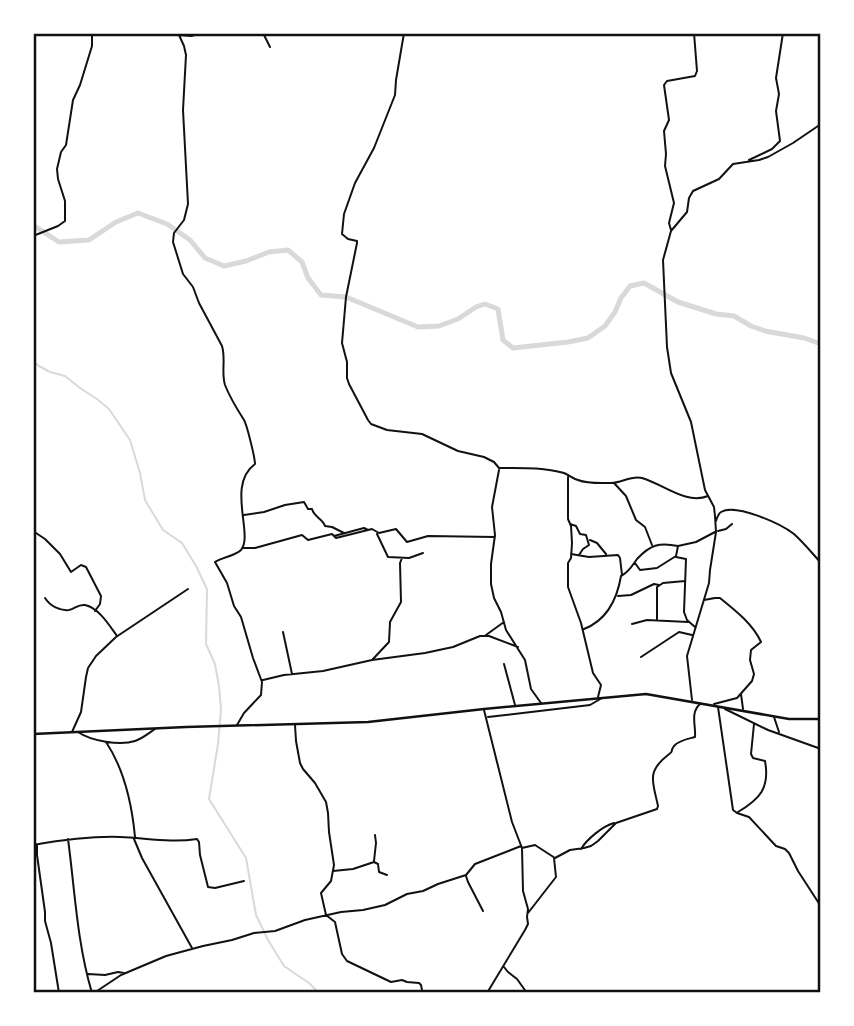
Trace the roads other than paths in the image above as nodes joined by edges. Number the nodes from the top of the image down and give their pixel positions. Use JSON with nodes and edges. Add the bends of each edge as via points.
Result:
{"nodes":[{"id":1,"x":92,"y":33,"type":"edge"},
{"id":2,"x":171,"y":33,"type":"edge"},
{"id":3,"x":204,"y":33,"type":"edge"},
{"id":4,"x":263,"y":33,"type":"edge"},
{"id":5,"x":404,"y":33,"type":"edge"},
{"id":6,"x":694,"y":33,"type":"edge"},
{"id":7,"x":783,"y":33,"type":"edge"},
{"id":8,"x":178,"y":35,"type":"junction"},
{"id":9,"x":270,"y":47,"type":"dead end"},
{"id":10,"x":821,"y":124,"type":"edge"},
{"id":11,"x":743,"y":162,"type":"junction"},
{"id":12,"x":671,"y":232,"type":"junction"},
{"id":13,"x":33,"y":236,"type":"edge"},
{"id":14,"x":499,"y":468,"type":"junction"},
{"id":15,"x":568,"y":475,"type":"junction"},
{"id":16,"x":614,"y":483,"type":"junction"},
{"id":17,"x":708,"y":496,"type":"junction"},
{"id":18,"x":242,"y":516,"type":"junction"},
{"id":19,"x":570,"y":524,"type":"junction"},
{"id":20,"x":715,"y":524,"type":"junction"},
{"id":21,"x":732,"y":524,"type":"dead end"},
{"id":22,"x":368,"y":530,"type":"junction"},
{"id":23,"x":33,"y":531,"type":"edge"},
{"id":24,"x":716,"y":531,"type":"junction"},
{"id":25,"x":344,"y":533,"type":"junction"},
{"id":26,"x":376,"y":533,"type":"junction"},
{"id":27,"x":333,"y":536,"type":"junction"},
{"id":28,"x":495,"y":537,"type":"junction"},
{"id":29,"x":588,"y":540,"type":"junction"},
{"id":30,"x":653,"y":546,"type":"junction"},
{"id":31,"x":678,"y":546,"type":"junction"},
{"id":32,"x":242,"y":548,"type":"junction"},
{"id":33,"x":423,"y":554,"type":"dead end"},
{"id":34,"x":571,"y":554,"type":"junction"},
{"id":35,"x":607,"y":555,"type":"junction"},
{"id":36,"x":579,"y":556,"type":"junction"},
{"id":37,"x":675,"y":557,"type":"junction"},
{"id":38,"x":402,"y":558,"type":"junction"},
{"id":39,"x":635,"y":562,"type":"junction"},
{"id":40,"x":821,"y":562,"type":"edge"},
{"id":41,"x":622,"y":576,"type":"junction"},
{"id":42,"x":686,"y":581,"type":"junction"},
{"id":43,"x":660,"y":585,"type":"junction"},
{"id":44,"x":188,"y":589,"type":"dead end"},
{"id":45,"x":617,"y":596,"type":"junction"},
{"id":46,"x":45,"y":598,"type":"dead end"},
{"id":47,"x":704,"y":600,"type":"junction"},
{"id":48,"x":95,"y":611,"type":"junction"},
{"id":49,"x":657,"y":620,"type":"junction"},
{"id":50,"x":504,"y":622,"type":"junction"},
{"id":51,"x":689,"y":622,"type":"junction"},
{"id":52,"x":632,"y":624,"type":"dead end"},
{"id":53,"x":695,"y":628,"type":"junction"},
{"id":54,"x":583,"y":630,"type":"junction"},
{"id":55,"x":283,"y":632,"type":"dead end"},
{"id":56,"x":485,"y":635,"type":"junction"},
{"id":57,"x":117,"y":636,"type":"junction"},
{"id":58,"x":693,"y":636,"type":"junction"},
{"id":59,"x":518,"y":647,"type":"junction"},
{"id":60,"x":641,"y":657,"type":"dead end"},
{"id":61,"x":372,"y":660,"type":"junction"},
{"id":62,"x":504,"y":664,"type":"dead end"},
{"id":63,"x":292,"y":674,"type":"junction"},
{"id":64,"x":262,"y":680,"type":"junction"},
{"id":65,"x":741,"y":693,"type":"junction"},
{"id":66,"x":598,"y":698,"type":"junction"},
{"id":67,"x":603,"y":698,"type":"junction"},
{"id":68,"x":692,"y":701,"type":"junction"},
{"id":69,"x":701,"y":703,"type":"junction"},
{"id":70,"x":542,"y":704,"type":"junction"},
{"id":71,"x":515,"y":706,"type":"junction"},
{"id":72,"x":717,"y":706,"type":"junction"},
{"id":73,"x":484,"y":709,"type":"junction"},
{"id":74,"x":743,"y":711,"type":"junction"},
{"id":75,"x":774,"y":716,"type":"junction"},
{"id":76,"x":486,"y":718,"type":"junction"},
{"id":77,"x":821,"y":719,"type":"edge"},
{"id":78,"x":754,"y":724,"type":"junction"},
{"id":79,"x":295,"y":725,"type":"junction"},
{"id":80,"x":236,"y":726,"type":"junction"},
{"id":81,"x":156,"y":729,"type":"junction"},
{"id":82,"x":78,"y":732,"type":"junction"},
{"id":83,"x":71,"y":733,"type":"junction"},
{"id":84,"x":779,"y":733,"type":"junction"},
{"id":85,"x":33,"y":734,"type":"edge"},
{"id":86,"x":106,"y":742,"type":"junction"},
{"id":87,"x":821,"y":749,"type":"edge"},
{"id":88,"x":737,"y":813,"type":"junction"},
{"id":89,"x":616,"y":823,"type":"junction"},
{"id":90,"x":375,"y":835,"type":"dead end"},
{"id":91,"x":68,"y":839,"type":"junction"},
{"id":92,"x":134,"y":839,"type":"junction"},
{"id":93,"x":37,"y":844,"type":"junction"},
{"id":94,"x":33,"y":845,"type":"edge"},
{"id":95,"x":521,"y":847,"type":"junction"},
{"id":96,"x":580,"y":849,"type":"junction"},
{"id":97,"x":554,"y":858,"type":"junction"},
{"id":98,"x":374,"y":862,"type":"junction"},
{"id":99,"x":333,"y":871,"type":"junction"},
{"id":100,"x":387,"y":875,"type":"dead end"},
{"id":101,"x":466,"y":875,"type":"junction"},
{"id":102,"x":244,"y":881,"type":"dead end"},
{"id":103,"x":821,"y":905,"type":"edge"},
{"id":104,"x":483,"y":911,"type":"dead end"},
{"id":105,"x":528,"y":914,"type":"junction"},
{"id":106,"x":327,"y":915,"type":"junction"},
{"id":107,"x":192,"y":949,"type":"junction"},
{"id":108,"x":503,"y":966,"type":"junction"},
{"id":109,"x":125,"y":973,"type":"junction"},
{"id":110,"x":87,"y":974,"type":"junction"},
{"id":111,"x":422,"y":990,"type":"dead end"},
{"id":112,"x":59,"y":993,"type":"edge"},
{"id":113,"x":93,"y":993,"type":"edge"},
{"id":114,"x":487,"y":993,"type":"edge"},
{"id":115,"x":527,"y":993,"type":"edge"}],
"edges":[{"from":1,"to":13,"type":"street","via":[[57,169],[65,221]]},
{"from":2,"to":8,"type":"street"},
{"from":3,"to":8,"type":"street"},
{"from":4,"to":9,"type":"street"},
{"from":5,"to":14,"type":"street","via":[[395,95],[355,183],[341,229],[345,237],[357,241],[342,331],[347,377],[372,424],[422,434],[484,457]]},
{"from":6,"to":12,"type":"street","via":[[695,76],[664,85],[669,116],[664,131],[666,169],[674,203]]},
{"from":7,"to":11,"type":"street","via":[[776,78],[780,141]]},
{"from":8,"to":18,"type":"street","via":[[186,55],[183,110],[188,204],[173,239],[183,274],[222,346],[224,379],[247,426],[255,458],[241,494]]},
{"from":10,"to":11,"type":"street","via":[[768,157]]},
{"from":11,"to":12,"type":"street","via":[[693,191],[686,215]]},
{"from":12,"to":17,"type":"street","via":[[663,260],[669,359],[691,422]]},
{"from":14,"to":15,"type":"street","via":[[535,468]]},
{"from":14,"to":28,"type":"street","via":[[492,507]]},
{"from":15,"to":16,"type":"street","via":[[584,482]]},
{"from":15,"to":19,"type":"street"},
{"from":16,"to":17,"type":"street","via":[[640,477],[694,498]]},
{"from":16,"to":30,"type":"street"},
{"from":17,"to":20,"type":"street"},
{"from":18,"to":25,"type":"street","via":[[304,502],[325,526]]},
{"from":18,"to":32,"type":"street"},
{"from":19,"to":29,"type":"street"},
{"from":19,"to":34,"type":"street"},
{"from":20,"to":24,"type":"street"},
{"from":20,"to":40,"type":"street","via":[[723,511],[746,512],[772,521],[792,533]]},
{"from":21,"to":24,"type":"street"},
{"from":22,"to":25,"type":"street"},
{"from":22,"to":26,"type":"street"},
{"from":22,"to":27,"type":"street"},
{"from":23,"to":48,"type":"street","via":[[60,554],[71,572],[86,567],[102,596]]},
{"from":24,"to":31,"type":"street"},
{"from":24,"to":47,"type":"street"},
{"from":25,"to":27,"type":"street"},
{"from":26,"to":28,"type":"street","via":[[396,529],[407,542],[428,536]]},
{"from":26,"to":38,"type":"street","via":[[388,556]]},
{"from":27,"to":32,"type":"street","via":[[309,540],[302,535]]},
{"from":28,"to":50,"type":"street","via":[[491,584]]},
{"from":29,"to":35,"type":"street"},
{"from":29,"to":36,"type":"street"},
{"from":30,"to":31,"type":"street"},
{"from":30,"to":39,"type":"street"},
{"from":31,"to":37,"type":"street"},
{"from":32,"to":64,"type":"street","via":[[215,562],[241,617]]},
{"from":33,"to":38,"type":"street"},
{"from":34,"to":36,"type":"street"},
{"from":34,"to":54,"type":"street","via":[[568,587]]},
{"from":35,"to":36,"type":"street"},
{"from":35,"to":41,"type":"street","via":[[619,556]]},
{"from":37,"to":39,"type":"street","via":[[657,568],[641,570]]},
{"from":37,"to":42,"type":"street","via":[[685,559]]},
{"from":38,"to":61,"type":"street","via":[[401,602],[390,622],[389,642]]},
{"from":39,"to":41,"type":"street"},
{"from":41,"to":45,"type":"street"},
{"from":42,"to":43,"type":"street"},
{"from":42,"to":51,"type":"street","via":[[684,612]]},
{"from":43,"to":45,"type":"street"},
{"from":43,"to":49,"type":"street","via":[[656,589]]},
{"from":44,"to":57,"type":"street"},
{"from":45,"to":54,"type":"street","via":[[597,623]]},
{"from":46,"to":48,"type":"street","via":[[53,607],[69,610],[84,605]]},
{"from":47,"to":53,"type":"street"},
{"from":47,"to":65,"type":"street","via":[[720,598],[760,639],[751,651],[754,677]]},
{"from":48,"to":57,"type":"street"},
{"from":49,"to":51,"type":"street"},
{"from":49,"to":52,"type":"street"},
{"from":50,"to":56,"type":"street"},
{"from":50,"to":59,"type":"street"},
{"from":51,"to":53,"type":"street"},
{"from":53,"to":58,"type":"street"},
{"from":54,"to":66,"type":"street","via":[[593,673],[601,685]]},
{"from":55,"to":63,"type":"street"},
{"from":56,"to":59,"type":"street"},
{"from":56,"to":61,"type":"street","via":[[438,651]]},
{"from":57,"to":83,"type":"street","via":[[88,668],[83,705]]},
{"from":58,"to":60,"type":"street","via":[[679,632]]},
{"from":58,"to":68,"type":"street","via":[[687,664]]},
{"from":59,"to":70,"type":"street","via":[[531,689]]},
{"from":61,"to":63,"type":"street"},
{"from":62,"to":71,"type":"street"},
{"from":63,"to":64,"type":"street"},
{"from":64,"to":80,"type":"street","via":[[261,695]]},
{"from":65,"to":72,"type":"street"},
{"from":65,"to":74,"type":"street"},
{"from":66,"to":67,"type":"main road"},
{"from":66,"to":70,"type":"main road"},
{"from":67,"to":68,"type":"main road","via":[[649,694]]},
{"from":67,"to":76,"type":"street","via":[[590,705]]},
{"from":68,"to":69,"type":"main road"},
{"from":69,"to":72,"type":"main road"},
{"from":69,"to":89,"type":"street","via":[[694,713],[695,736],[677,743],[653,770],[658,808]]},
{"from":70,"to":71,"type":"main road"},
{"from":71,"to":73,"type":"main road"},
{"from":72,"to":74,"type":"main road"},
{"from":72,"to":78,"type":"street"},
{"from":72,"to":88,"type":"street"},
{"from":73,"to":76,"type":"street"},
{"from":73,"to":79,"type":"main road"},
{"from":74,"to":75,"type":"main road"},
{"from":75,"to":77,"type":"main road"},
{"from":75,"to":84,"type":"street"},
{"from":76,"to":95,"type":"street"},
{"from":78,"to":84,"type":"street"},
{"from":78,"to":88,"type":"street","via":[[752,756],[765,761],[765,783],[754,802]]},
{"from":79,"to":80,"type":"main road"},
{"from":79,"to":99,"type":"street","via":[[300,762],[327,807]]},
{"from":80,"to":81,"type":"main road"},
{"from":81,"to":82,"type":"main road"},
{"from":81,"to":86,"type":"street","via":[[133,741]]},
{"from":82,"to":83,"type":"main road"},
{"from":82,"to":86,"type":"street"},
{"from":83,"to":85,"type":"main road"},
{"from":84,"to":87,"type":"street"},
{"from":86,"to":92,"type":"street","via":[[123,779]]},
{"from":88,"to":103,"type":"street","via":[[749,817],[789,853]]},
{"from":89,"to":96,"type":"street","via":[[598,841]]},
{"from":89,"to":96,"type":"street","via":[[603,827]]},
{"from":90,"to":98,"type":"street"},
{"from":91,"to":92,"type":"street"},
{"from":91,"to":93,"type":"street"},
{"from":91,"to":110,"type":"street"},
{"from":92,"to":102,"type":"street","via":[[197,839],[208,887]]},
{"from":92,"to":107,"type":"street"},
{"from":93,"to":94,"type":"street"},
{"from":93,"to":112,"type":"street"},
{"from":95,"to":97,"type":"street","via":[[535,845]]},
{"from":95,"to":101,"type":"street","via":[[475,864]]},
{"from":95,"to":105,"type":"street"},
{"from":96,"to":97,"type":"street"},
{"from":97,"to":105,"type":"street","via":[[556,877]]},
{"from":98,"to":99,"type":"street"},
{"from":98,"to":100,"type":"street","via":[[379,872]]},
{"from":99,"to":106,"type":"street","via":[[321,893]]},
{"from":101,"to":104,"type":"street"},
{"from":101,"to":106,"type":"street","via":[[385,905]]},
{"from":105,"to":108,"type":"street","via":[[525,930]]},
{"from":106,"to":107,"type":"street"},
{"from":106,"to":111,"type":"street","via":[[335,922],[347,961],[391,982],[419,983]]},
{"from":107,"to":109,"type":"street"},
{"from":108,"to":114,"type":"street"},
{"from":108,"to":115,"type":"street"},
{"from":109,"to":110,"type":"street"},
{"from":109,"to":113,"type":"street"},
{"from":110,"to":113,"type":"street"}]}
